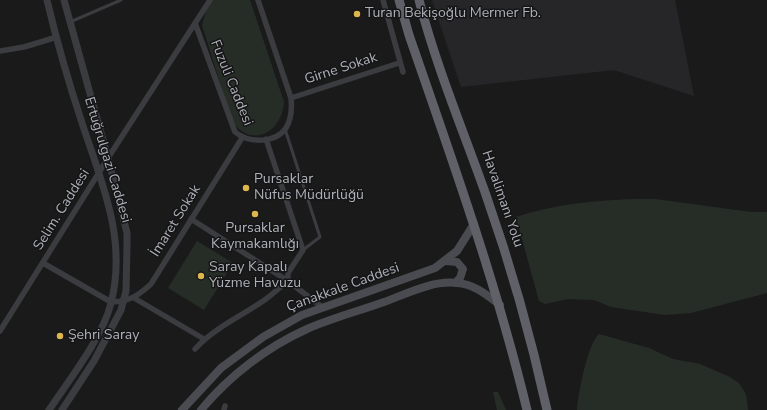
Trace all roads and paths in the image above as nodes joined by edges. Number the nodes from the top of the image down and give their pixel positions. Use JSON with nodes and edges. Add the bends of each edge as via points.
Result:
{"nodes":[{"id":1,"x":47,"y":0,"type":"edge"},
{"id":2,"x":64,"y":0,"type":"edge"},
{"id":3,"x":121,"y":0,"type":"edge"},
{"id":4,"x":210,"y":0,"type":"edge"},
{"id":5,"x":258,"y":0,"type":"edge"},
{"id":6,"x":383,"y":0,"type":"edge"},
{"id":7,"x":400,"y":0,"type":"edge"},
{"id":8,"x":419,"y":0,"type":"edge"},
{"id":9,"x":70,"y":22,"type":"junction"},
{"id":10,"x":195,"y":23,"type":"junction"},
{"id":11,"x":57,"y":37,"type":"junction"},
{"id":12,"x":0,"y":51,"type":"edge"},
{"id":13,"x":399,"y":63,"type":"junction"},
{"id":14,"x":402,"y":72,"type":"dead end"},
{"id":15,"x":291,"y":98,"type":"junction"},
{"id":16,"x":285,"y":129,"type":"junction"},
{"id":17,"x":242,"y":138,"type":"junction"},
{"id":18,"x":266,"y":139,"type":"junction"},
{"id":19,"x":108,"y":158,"type":"junction"},
{"id":20,"x":99,"y":173,"type":"junction"},
{"id":21,"x":191,"y":219,"type":"junction"},
{"id":22,"x":474,"y":224,"type":"junction"},
{"id":23,"x":303,"y":250,"type":"junction"},
{"id":24,"x":446,"y":261,"type":"junction"},
{"id":25,"x":43,"y":263,"type":"junction"},
{"id":26,"x":288,"y":281,"type":"junction"},
{"id":27,"x":456,"y":282,"type":"junction"},
{"id":28,"x":134,"y":298,"type":"junction"},
{"id":29,"x":117,"y":302,"type":"junction"},
{"id":30,"x":500,"y":305,"type":"junction"},
{"id":31,"x":322,"y":307,"type":"junction"},
{"id":32,"x":0,"y":331,"type":"edge"},
{"id":33,"x":204,"y":339,"type":"junction"},
{"id":34,"x":195,"y":349,"type":"dead end"},
{"id":35,"x":49,"y":410,"type":"edge"},
{"id":36,"x":62,"y":410,"type":"edge"},
{"id":37,"x":182,"y":410,"type":"edge"},
{"id":38,"x":201,"y":410,"type":"edge"},
{"id":39,"x":527,"y":410,"type":"edge"},
{"id":40,"x":547,"y":410,"type":"edge"}],
"edges":[{"from":1,"to":11,"type":"street","name":"Ertuğrulgazi Caddesi"},
{"from":2,"to":9,"type":"street","name":"Ertuğrulgazi Caddesi"},
{"from":3,"to":9,"type":"lane"},
{"from":4,"to":10,"type":"street","name":"Selim. Caddesi"},
{"from":5,"to":15,"type":"street"},
{"from":6,"to":13,"type":"street"},
{"from":7,"to":22,"type":"highway","via":[[409,35]]},
{"from":8,"to":40,"type":"highway","name":"Havalimanı Yolu","via":[[522,302]]},
{"from":9,"to":19,"type":"street","name":"Ertuğrulgazi Caddesi"},
{"from":10,"to":17,"type":"street","name":"Fuzuli Caddesi","via":[[235,132]]},
{"from":10,"to":19,"type":"street","name":"Selim. Caddesi"},
{"from":11,"to":12,"type":"street"},
{"from":11,"to":20,"type":"street","name":"Ertuğrulgazi Caddesi"},
{"from":13,"to":14,"type":"street"},
{"from":13,"to":15,"type":"street","name":"Girne Sokak"},
{"from":15,"to":16,"type":"street","via":[[292,108]]},
{"from":16,"to":18,"type":"street","name":"Fuzuli Caddesi"},
{"from":16,"to":23,"type":"lane","via":[[320,237]]},
{"from":17,"to":18,"type":"street","name":"Fuzuli Caddesi"},
{"from":17,"to":21,"type":"street","name":"İmaret Sokak"},
{"from":18,"to":23,"type":"street"},
{"from":19,"to":20,"type":"street","name":"Selim. Caddesi"},
{"from":19,"to":29,"type":"street","name":"Ertuğrulgazi Caddesi","via":[[127,233],[126,291]]},
{"from":20,"to":25,"type":"street","name":"Selim. Caddesi"},
{"from":20,"to":29,"type":"street","name":"Ertuğrulgazi Caddesi","via":[[116,237]]},
{"from":21,"to":26,"type":"street"},
{"from":21,"to":28,"type":"street","name":"İmaret Sokak","via":[[151,284]]},
{"from":22,"to":24,"type":"main road","name":"Çanakkale Caddesi","via":[[463,245]]},
{"from":22,"to":30,"type":"highway"},
{"from":23,"to":26,"type":"street","via":[[288,273]]},
{"from":24,"to":27,"type":"main road","via":[[457,262],[463,269]]},
{"from":24,"to":31,"type":"main road","name":"Çanakkale Caddesi","via":[[431,270]]},
{"from":25,"to":29,"type":"street"},
{"from":25,"to":32,"type":"street","name":"Selim. Caddesi"},
{"from":26,"to":31,"type":"street"},
{"from":26,"to":33,"type":"street","via":[[266,299]]},
{"from":27,"to":30,"type":"main road","name":"Çanakkale Caddesi","via":[[476,288]]},
{"from":27,"to":38,"type":"main road","name":"Çanakkale Caddesi","via":[[423,288],[299,333],[247,366],[223,386]]},
{"from":28,"to":29,"type":"street","name":"İmaret Sokak"},
{"from":28,"to":33,"type":"street"},
{"from":29,"to":35,"type":"street","name":"Ertuğrulgazi Caddesi"},
{"from":29,"to":36,"type":"street","name":"Ertuğrulgazi Caddesi","via":[[108,337]]},
{"from":30,"to":39,"type":"highway"},
{"from":31,"to":37,"type":"main road","name":"Çanakkale Caddesi","via":[[290,321],[251,345],[212,377]]},
{"from":33,"to":34,"type":"street"}]}
